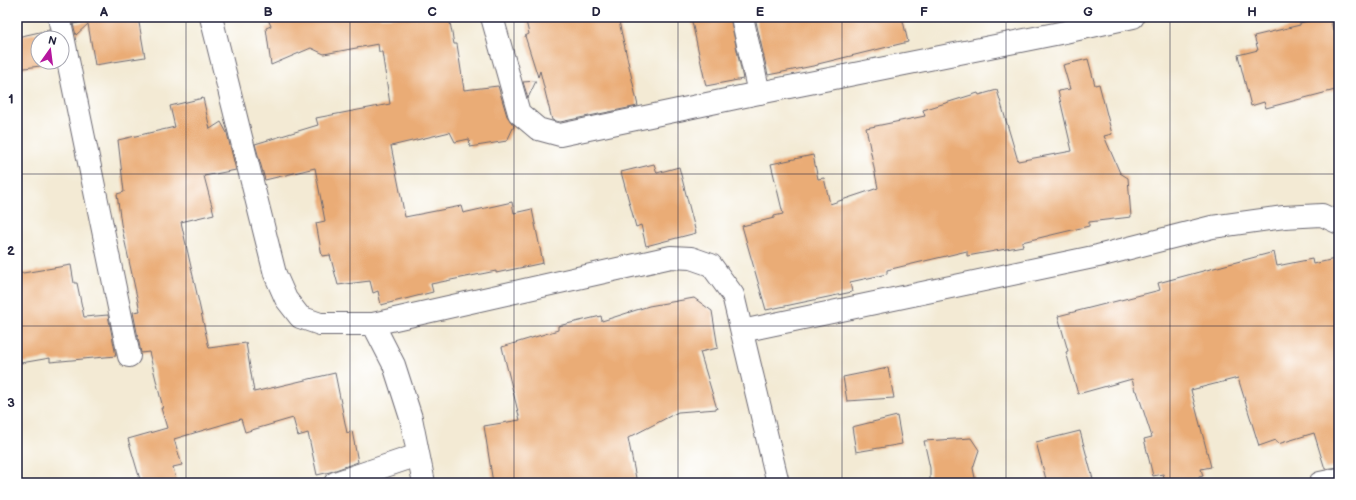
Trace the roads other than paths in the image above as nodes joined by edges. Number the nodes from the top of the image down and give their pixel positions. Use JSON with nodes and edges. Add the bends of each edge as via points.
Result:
{"nodes":[{"id":1,"x":59,"y":17,"type":"edge"},
{"id":2,"x":211,"y":17,"type":"edge"},
{"id":3,"x":492,"y":17,"type":"edge"},
{"id":4,"x":742,"y":17,"type":"edge"},
{"id":5,"x":1133,"y":17,"type":"edge"},
{"id":6,"x":759,"y":93,"type":"junction"},
{"id":7,"x":1339,"y":223,"type":"edge"},
{"id":8,"x":373,"y":324,"type":"junction"},
{"id":9,"x":742,"y":331,"type":"junction"},
{"id":10,"x":129,"y":356,"type":"dead end"},
{"id":11,"x":418,"y":455,"type":"junction"},
{"id":12,"x":1339,"y":479,"type":"edge"},
{"id":13,"x":335,"y":483,"type":"edge"},
{"id":14,"x":424,"y":483,"type":"edge"},
{"id":15,"x":778,"y":483,"type":"edge"},
{"id":16,"x":1320,"y":483,"type":"edge"}],
"edges":[{"from":1,"to":10,"type":"street"},
{"from":2,"to":8,"type":"street","via":[[275,274],[286,299],[300,318],[320,324]]},
{"from":3,"to":6,"type":"street","via":[[519,113],[538,130],[560,135]]},
{"from":4,"to":6,"type":"street"},
{"from":5,"to":6,"type":"street"},
{"from":7,"to":9,"type":"street","via":[[1322,215],[1284,216],[1212,227],[1098,256]]},
{"from":8,"to":9,"type":"street","via":[[671,257],[691,258],[711,265],[733,295]]},
{"from":8,"to":11,"type":"street","via":[[394,365],[411,418]]},
{"from":9,"to":15,"type":"street"},
{"from":11,"to":13,"type":"street"},
{"from":11,"to":14,"type":"street"},
{"from":12,"to":16,"type":"street"}]}
